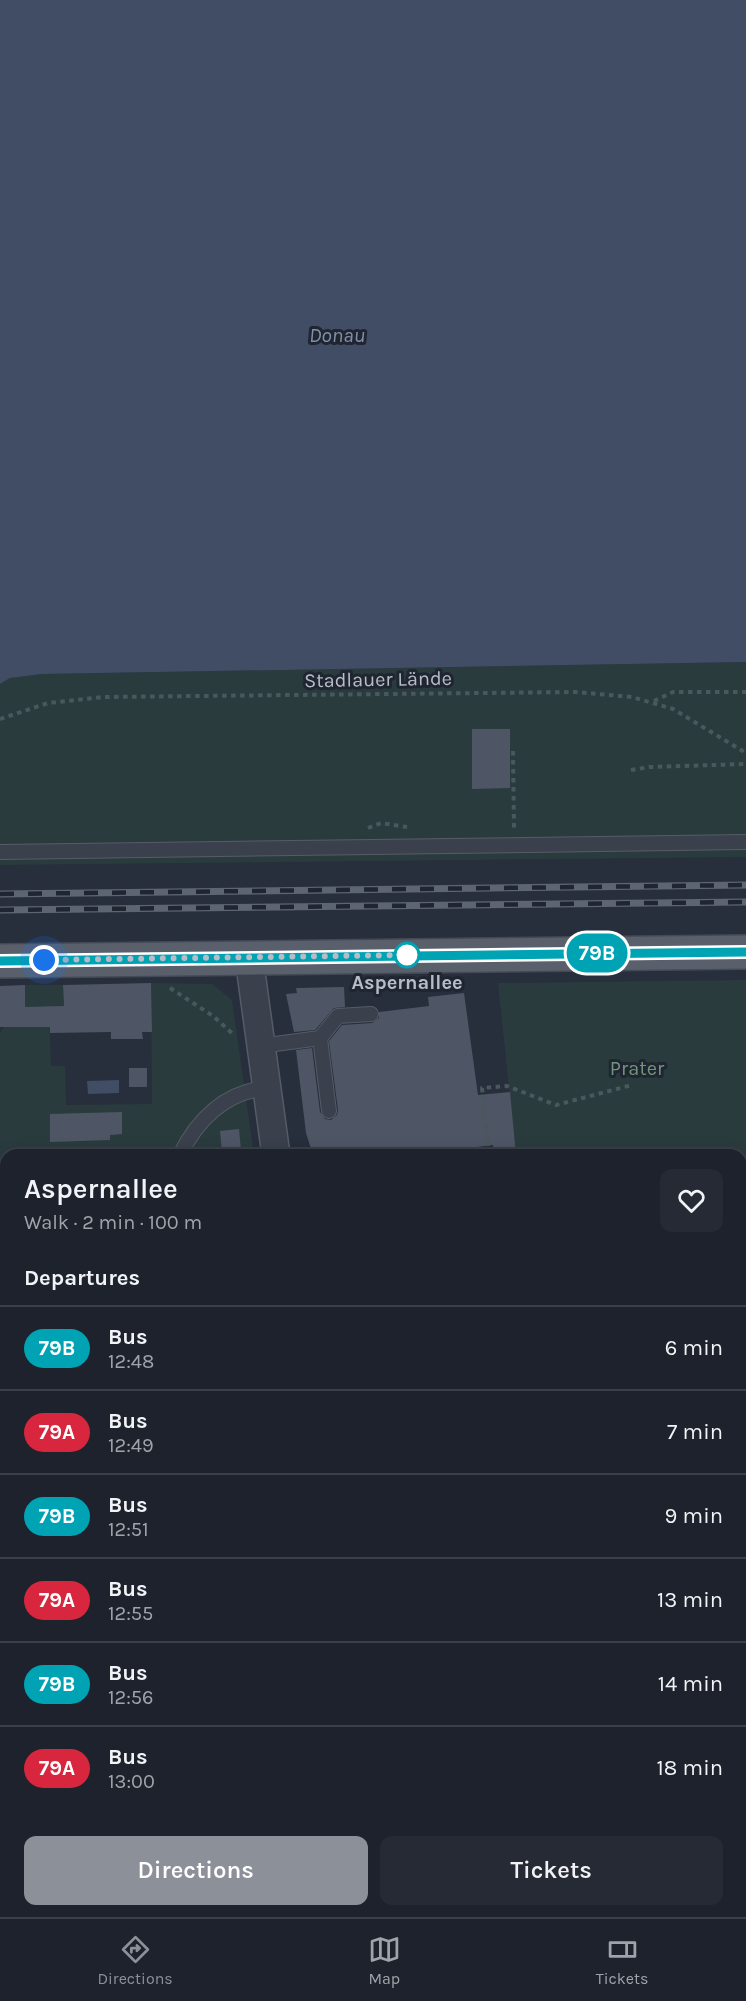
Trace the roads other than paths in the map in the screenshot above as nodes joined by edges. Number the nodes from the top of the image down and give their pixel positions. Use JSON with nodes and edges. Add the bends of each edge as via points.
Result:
{"nodes":[{"id":1,"x":746,"y":842,"type":"edge"},
{"id":2,"x":0,"y":852,"type":"edge"},
{"id":3,"x":746,"y":952,"type":"edge"},
{"id":4,"x":249,"y":958,"type":"junction"},
{"id":5,"x":0,"y":961,"type":"edge"},
{"id":6,"x":371,"y":1014,"type":"dead end"},
{"id":7,"x":320,"y":1038,"type":"junction"},
{"id":8,"x":249,"y":1042,"type":"junction"},
{"id":9,"x":266,"y":1088,"type":"junction"},
{"id":10,"x":329,"y":1111,"type":"dead end"},
{"id":11,"x":183,"y":1149,"type":"edge"},
{"id":12,"x":275,"y":1149,"type":"edge"}],
"edges":[{"from":1,"to":2,"type":"lane"},
{"from":3,"to":4,"type":"main road"},
{"from":4,"to":5,"type":"main road"},
{"from":4,"to":8,"type":"street"},
{"from":6,"to":7,"type":"lane","via":[[338,1016]]},
{"from":7,"to":8,"type":"lane"},
{"from":7,"to":10,"type":"lane"},
{"from":8,"to":9,"type":"street"},
{"from":9,"to":11,"type":"lane","via":[[249,1090],[214,1109]]},
{"from":9,"to":12,"type":"street"}]}
